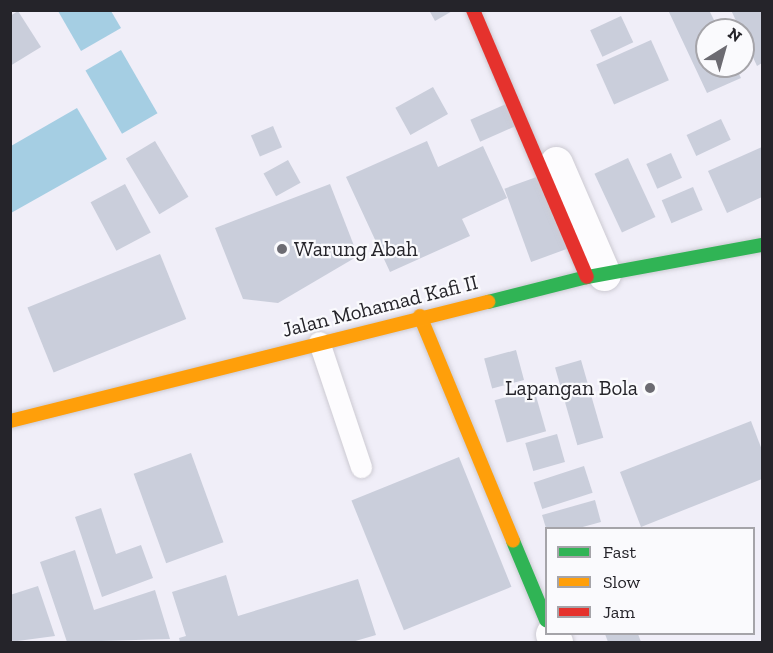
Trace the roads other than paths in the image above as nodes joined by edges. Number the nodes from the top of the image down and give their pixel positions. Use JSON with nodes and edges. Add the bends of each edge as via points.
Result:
{"nodes":[{"id":1,"x":473,"y":10,"type":"edge"},
{"id":2,"x":489,"y":10,"type":"edge"},
{"id":3,"x":762,"y":245,"type":"edge"},
{"id":4,"x":596,"y":275,"type":"junction"},
{"id":5,"x":420,"y":316,"type":"junction"},
{"id":6,"x":320,"y":342,"type":"junction"},
{"id":7,"x":10,"y":421,"type":"edge"},
{"id":8,"x":361,"y":467,"type":"dead end"},
{"id":9,"x":545,"y":618,"type":"edge"}],
"edges":[{"from":1,"to":4,"type":"main road"},
{"from":2,"to":4,"type":"street"},
{"from":3,"to":4,"type":"main road","name":"Jalan Mohamad Kafi II"},
{"from":4,"to":5,"type":"main road","name":"Jalan Mohamad Kafi II"},
{"from":5,"to":6,"type":"main road","name":"Jalan Mohamad Kafi II"},
{"from":5,"to":9,"type":"main road"},
{"from":6,"to":7,"type":"main road","name":"Jalan Mohamad Kafi II"},
{"from":6,"to":8,"type":"lane"}]}
